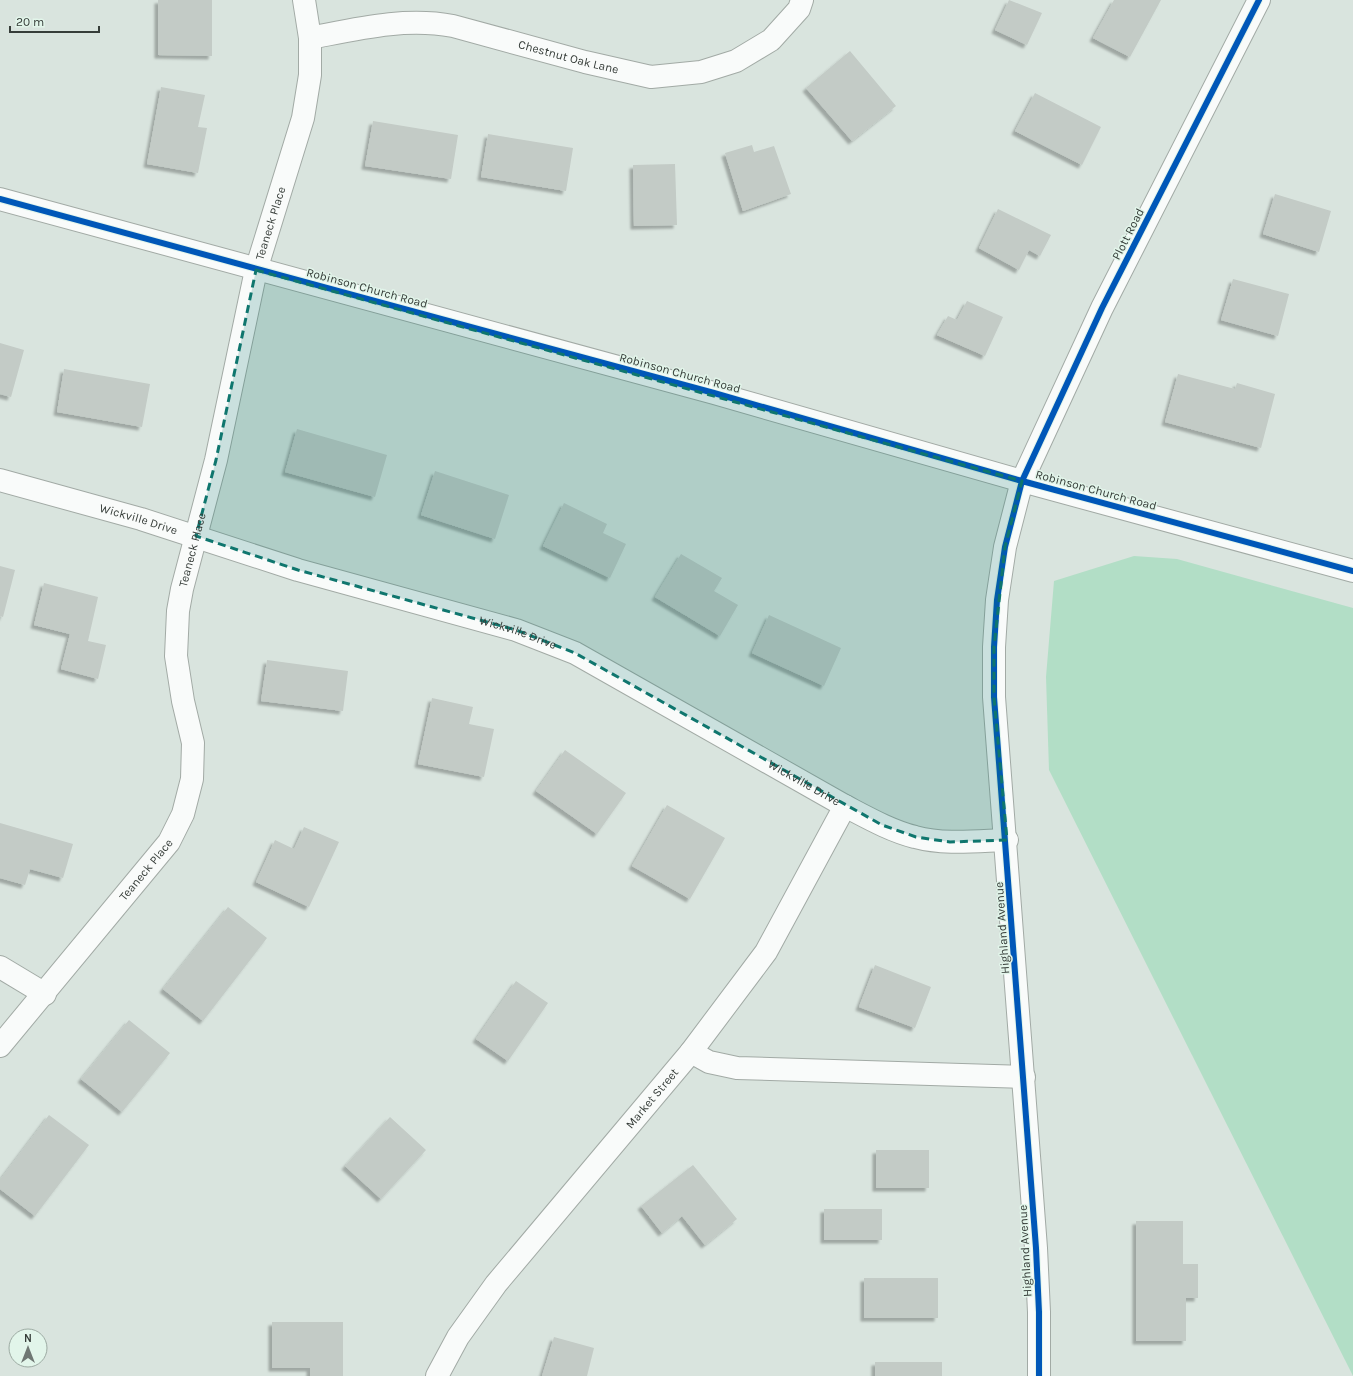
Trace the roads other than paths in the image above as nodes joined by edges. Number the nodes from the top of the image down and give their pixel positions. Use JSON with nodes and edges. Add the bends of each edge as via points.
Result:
{"nodes":[{"id":1,"x":304,"y":0,"type":"edge"},
{"id":2,"x":802,"y":0,"type":"edge"},
{"id":3,"x":1259,"y":0,"type":"edge"},
{"id":4,"x":310,"y":38,"type":"junction"},
{"id":5,"x":0,"y":198,"type":"edge"},
{"id":6,"x":256,"y":270,"type":"junction"},
{"id":7,"x":0,"y":480,"type":"edge"},
{"id":8,"x":1022,"y":481,"type":"junction"},
{"id":9,"x":196,"y":536,"type":"junction"},
{"id":10,"x":1353,"y":571,"type":"edge"},
{"id":11,"x":845,"y":806,"type":"junction"},
{"id":12,"x":1007,"y":840,"type":"junction"},
{"id":13,"x":0,"y":966,"type":"edge"},
{"id":14,"x":45,"y":994,"type":"junction"},
{"id":15,"x":0,"y":1046,"type":"edge"},
{"id":16,"x":691,"y":1052,"type":"junction"},
{"id":17,"x":1024,"y":1077,"type":"junction"},
{"id":18,"x":437,"y":1376,"type":"edge"},
{"id":19,"x":1039,"y":1376,"type":"edge"}],
"edges":[{"from":1,"to":4,"type":"street","name":"Teaneck Place"},
{"from":2,"to":4,"type":"street","name":"Chestnut Oak Lane","via":[[798,10],[771,40],[736,61],[700,72],[651,77],[433,22],[394,23]]},
{"from":3,"to":8,"type":"street","name":"Plott Road","via":[[1102,308]]},
{"from":4,"to":6,"type":"street","name":"Teaneck Place","via":[[310,75],[302,118]]},
{"from":5,"to":6,"type":"street","name":"Robinson Church Road"},
{"from":6,"to":8,"type":"street","name":"Robinson Church Road","via":[[720,395]]},
{"from":6,"to":9,"type":"street","name":"Teaneck Place","via":[[216,460]]},
{"from":7,"to":9,"type":"street","name":"Wickville Drive"},
{"from":8,"to":10,"type":"street","name":"Robinson Church Road"},
{"from":8,"to":12,"type":"street","name":"Highland Avenue","via":[[1005,547],[997,600],[994,646],[994,697]]},
{"from":9,"to":11,"type":"street","name":"Wickville Drive","via":[[298,570],[516,630],[575,653]]},
{"from":9,"to":14,"type":"street","name":"Teaneck Place","via":[[178,612],[176,656],[193,743],[192,779],[183,814],[168,842]]},
{"from":11,"to":12,"type":"street","name":"Wickville Drive","via":[[882,825],[916,838],[950,842]]},
{"from":11,"to":16,"type":"street","name":"Market Street","via":[[766,952]]},
{"from":12,"to":17,"type":"street","name":"Highland Avenue"},
{"from":13,"to":14,"type":"street"},
{"from":14,"to":15,"type":"street","name":"Teaneck Place"},
{"from":16,"to":17,"type":"street","via":[[709,1062],[737,1068]]},
{"from":16,"to":18,"type":"street","name":"Market Street","via":[[496,1284],[458,1337]]},
{"from":17,"to":19,"type":"street","name":"Highland Avenue","via":[[1036,1248]]}]}
